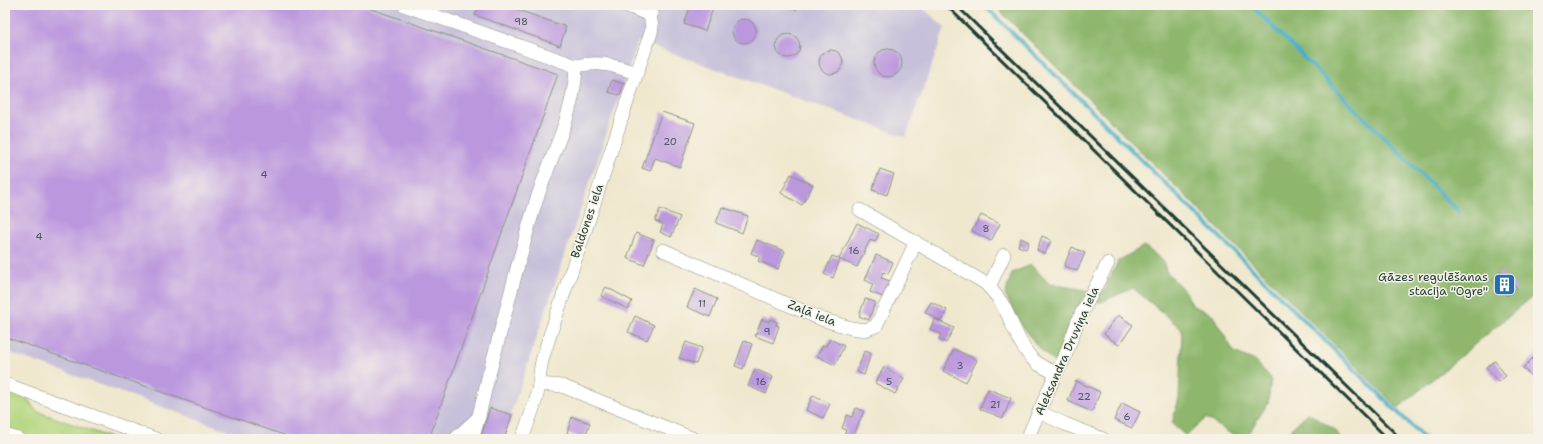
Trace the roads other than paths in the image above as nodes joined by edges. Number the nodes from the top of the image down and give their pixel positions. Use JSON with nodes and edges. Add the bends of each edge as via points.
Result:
{"nodes":[{"id":1,"x":404,"y":5,"type":"edge"},
{"id":2,"x":625,"y":5,"type":"edge"},
{"id":3,"x":651,"y":10,"type":"edge"},
{"id":4,"x":576,"y":66,"type":"junction"},
{"id":5,"x":636,"y":73,"type":"junction"},
{"id":6,"x":860,"y":210,"type":"dead end"},
{"id":7,"x":916,"y":242,"type":"junction"},
{"id":8,"x":664,"y":250,"type":"dead end"},
{"id":9,"x":1004,"y":255,"type":"dead end"},
{"id":10,"x":1108,"y":263,"type":"dead end"},
{"id":11,"x":989,"y":286,"type":"junction"},
{"id":12,"x":1056,"y":373,"type":"junction"},
{"id":13,"x":5,"y":384,"type":"edge"},
{"id":14,"x":539,"y":384,"type":"junction"},
{"id":15,"x":1039,"y":412,"type":"junction"},
{"id":16,"x":480,"y":417,"type":"junction"},
{"id":17,"x":5,"y":435,"type":"edge"},
{"id":18,"x":18,"y":439,"type":"edge"},
{"id":19,"x":156,"y":439,"type":"edge"},
{"id":20,"x":455,"y":439,"type":"edge"},
{"id":21,"x":472,"y":439,"type":"edge"},
{"id":22,"x":522,"y":439,"type":"edge"},
{"id":23,"x":694,"y":439,"type":"edge"},
{"id":24,"x":1027,"y":439,"type":"edge"},
{"id":25,"x":1103,"y":439,"type":"edge"}],
"edges":[{"from":1,"to":4,"type":"street"},
{"from":2,"to":3,"type":"street"},
{"from":3,"to":5,"type":"street","name":"Baldones iela","via":[[651,33]]},
{"from":4,"to":5,"type":"street","via":[[604,63]]},
{"from":4,"to":16,"type":"street","via":[[569,113],[536,199]]},
{"from":5,"to":14,"type":"street","name":"Baldones iela","via":[[563,292],[543,358]]},
{"from":6,"to":7,"type":"street"},
{"from":7,"to":8,"type":"street","name":"Zaļā iela","via":[[876,326],[865,330],[821,319]]},
{"from":7,"to":11,"type":"street"},
{"from":9,"to":11,"type":"street"},
{"from":10,"to":12,"type":"street","name":"Aleksandra Druviņa iela","via":[[1079,318]]},
{"from":11,"to":12,"type":"street","via":[[1029,354],[1036,362]]},
{"from":12,"to":15,"type":"street","name":"Aleksandra Druviņa iela"},
{"from":13,"to":19,"type":"street"},
{"from":14,"to":22,"type":"street","name":"Baldones iela"},
{"from":14,"to":23,"type":"street","via":[[562,386]]},
{"from":15,"to":24,"type":"street","name":"Aleksandra Druviņa iela"},
{"from":15,"to":25,"type":"street"},
{"from":16,"to":20,"type":"street"},
{"from":16,"to":21,"type":"street"},
{"from":17,"to":18,"type":"street"}]}
